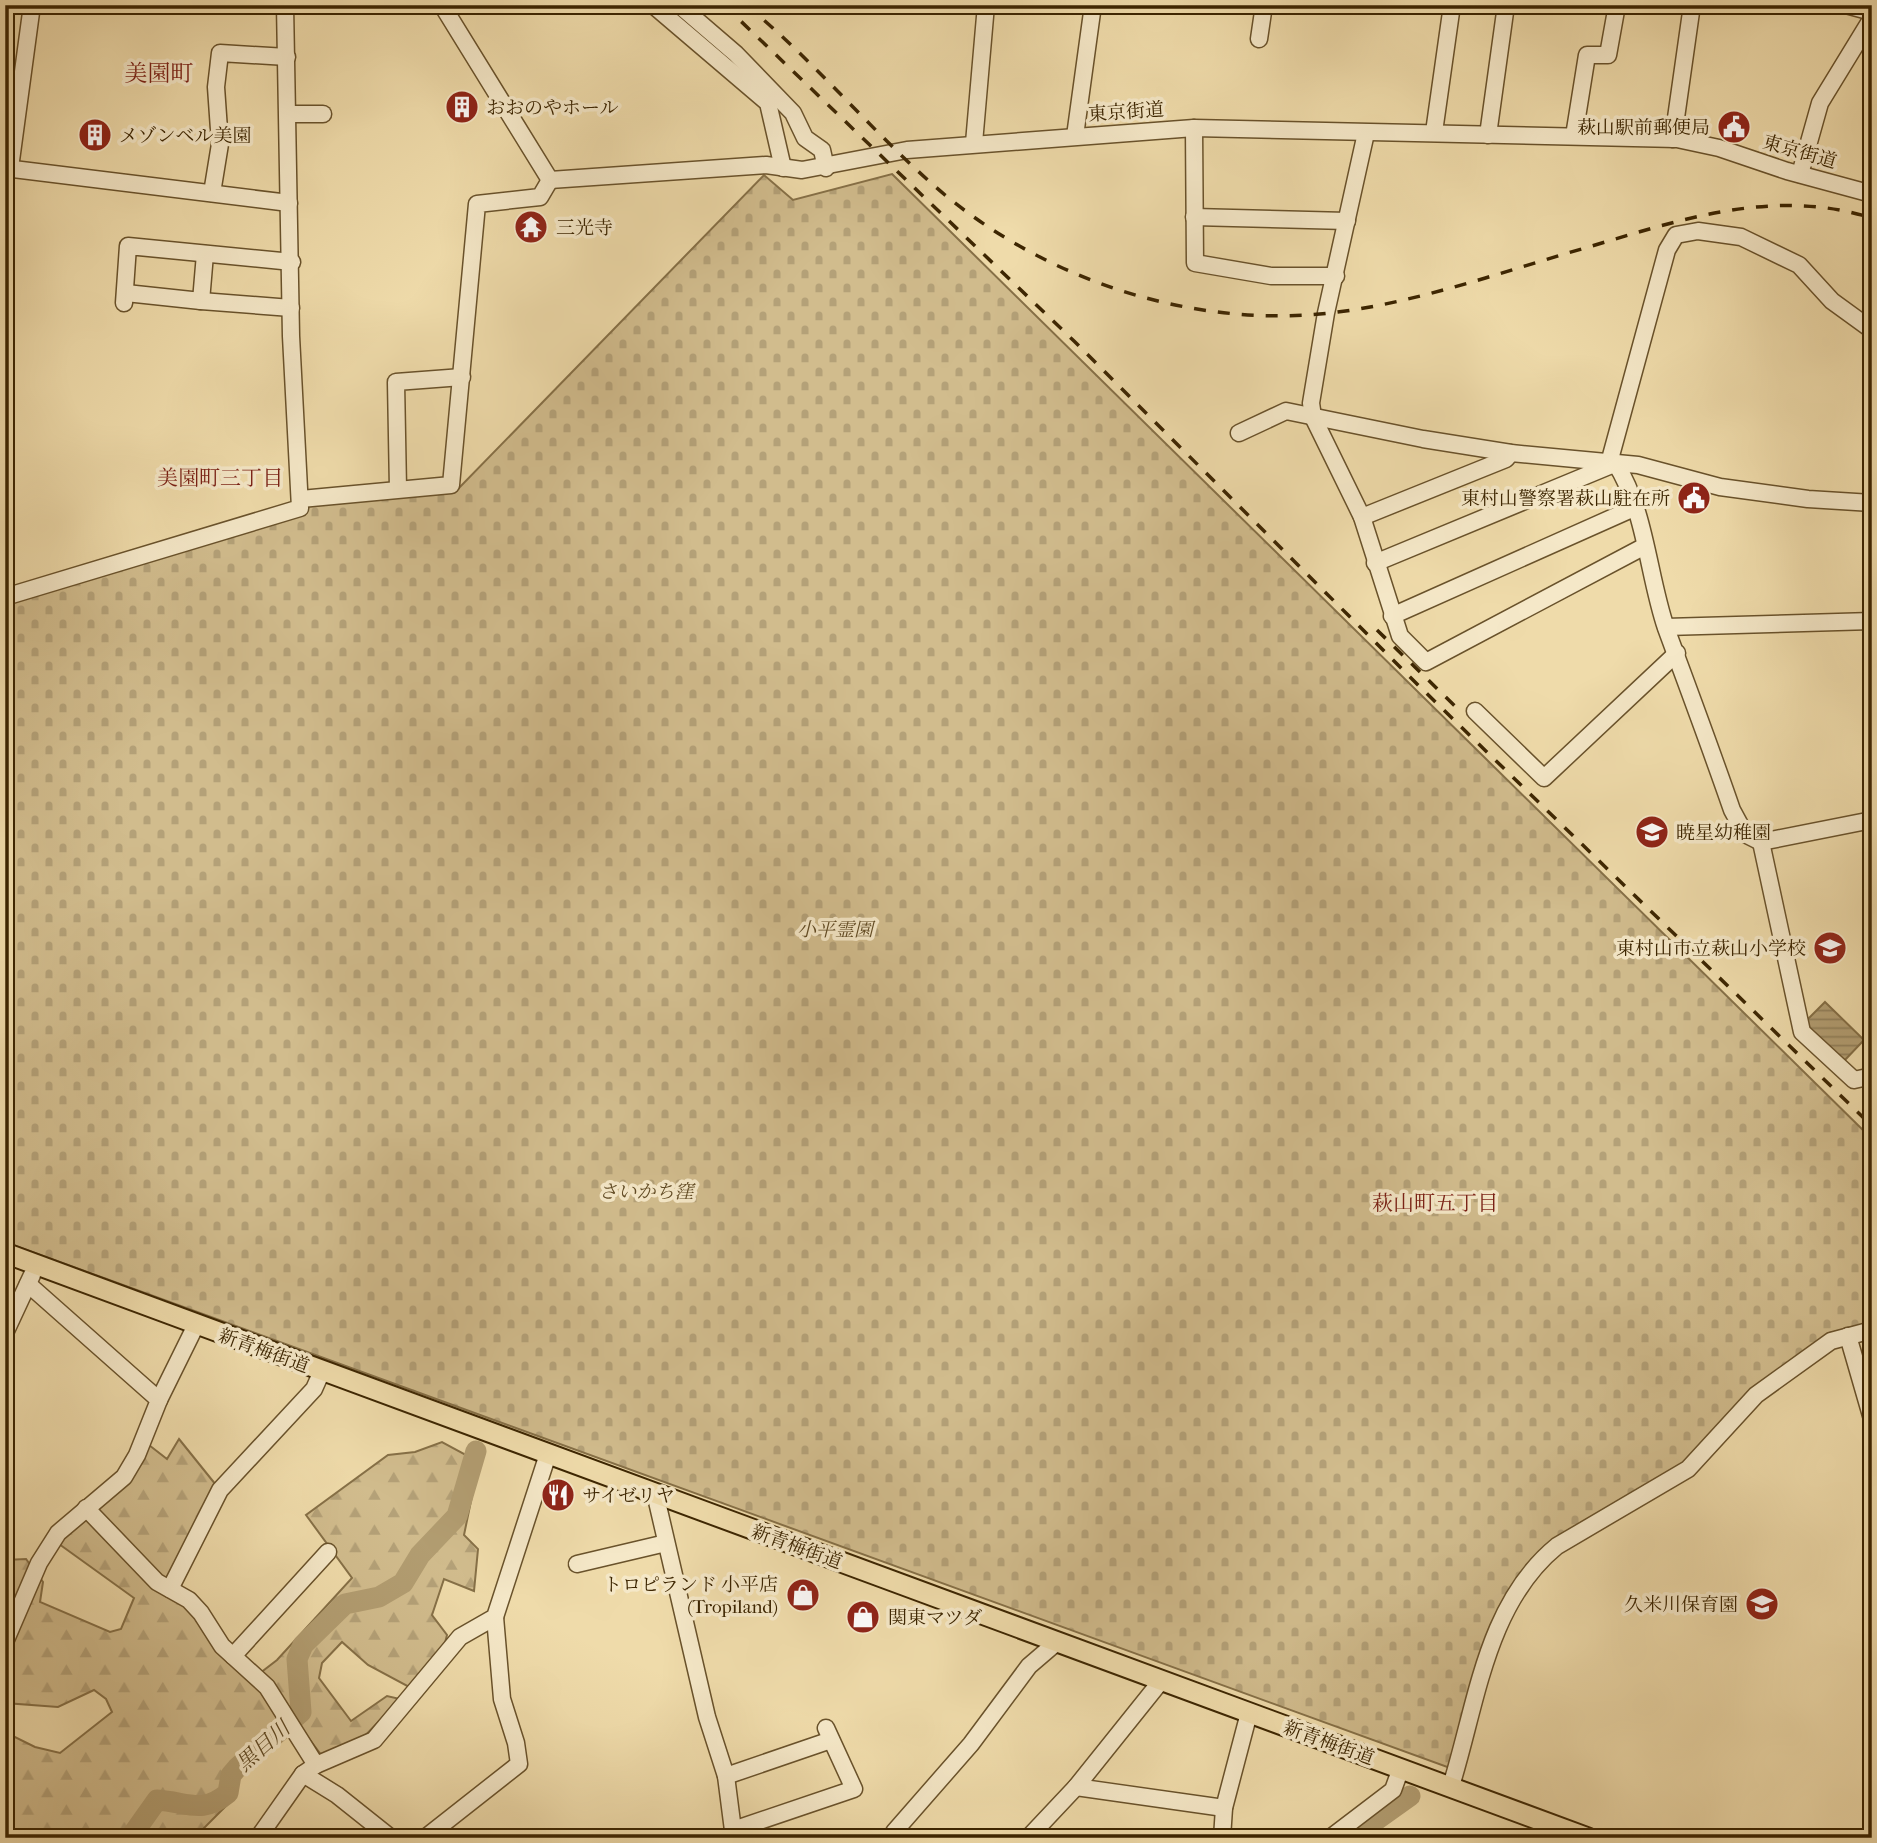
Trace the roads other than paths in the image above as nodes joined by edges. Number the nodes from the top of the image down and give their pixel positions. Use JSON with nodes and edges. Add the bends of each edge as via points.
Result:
{"nodes":[{"id":1,"x":32,"y":5,"type":"edge"},
{"id":2,"x":285,"y":5,"type":"edge"},
{"id":3,"x":442,"y":5,"type":"edge"},
{"id":4,"x":653,"y":5,"type":"edge"},
{"id":5,"x":679,"y":5,"type":"edge"},
{"id":6,"x":986,"y":5,"type":"edge"},
{"id":7,"x":1093,"y":5,"type":"edge"},
{"id":8,"x":1264,"y":5,"type":"edge"},
{"id":9,"x":1452,"y":5,"type":"edge"},
{"id":10,"x":1506,"y":5,"type":"edge"},
{"id":11,"x":1617,"y":5,"type":"edge"},
{"id":12,"x":1692,"y":5,"type":"edge"},
{"id":13,"x":1846,"y":5,"type":"edge"},
{"id":14,"x":1872,"y":12,"type":"edge"},
{"id":15,"x":1872,"y":18,"type":"edge"},
{"id":16,"x":1259,"y":39,"type":"dead end"},
{"id":17,"x":287,"y":57,"type":"junction"},
{"id":18,"x":289,"y":114,"type":"junction"},
{"id":19,"x":323,"y":114,"type":"dead end"},
{"id":20,"x":1194,"y":128,"type":"junction"},
{"id":21,"x":1434,"y":132,"type":"junction"},
{"id":22,"x":1366,"y":133,"type":"junction"},
{"id":23,"x":1488,"y":135,"type":"junction"},
{"id":24,"x":1075,"y":136,"type":"junction"},
{"id":25,"x":1574,"y":136,"type":"junction"},
{"id":26,"x":1673,"y":139,"type":"junction"},
{"id":27,"x":974,"y":143,"type":"junction"},
{"id":28,"x":8,"y":168,"type":"edge"},
{"id":29,"x":783,"y":168,"type":"junction"},
{"id":30,"x":826,"y":168,"type":"junction"},
{"id":31,"x":1800,"y":174,"type":"junction"},
{"id":32,"x":550,"y":180,"type":"junction"},
{"id":33,"x":212,"y":193,"type":"junction"},
{"id":34,"x":1872,"y":194,"type":"edge"},
{"id":35,"x":289,"y":203,"type":"junction"},
{"id":36,"x":1194,"y":217,"type":"junction"},
{"id":37,"x":1347,"y":221,"type":"junction"},
{"id":38,"x":205,"y":254,"type":"junction"},
{"id":39,"x":292,"y":262,"type":"junction"},
{"id":40,"x":1336,"y":276,"type":"junction"},
{"id":41,"x":201,"y":301,"type":"junction"},
{"id":42,"x":292,"y":308,"type":"junction"},
{"id":43,"x":1872,"y":330,"type":"edge"},
{"id":44,"x":462,"y":377,"type":"junction"},
{"id":45,"x":1313,"y":417,"type":"junction"},
{"id":46,"x":1239,"y":433,"type":"dead end"},
{"id":47,"x":1511,"y":453,"type":"junction"},
{"id":48,"x":1613,"y":463,"type":"junction"},
{"id":49,"x":398,"y":488,"type":"junction"},
{"id":50,"x":1870,"y":498,"type":"edge"},
{"id":51,"x":301,"y":499,"type":"junction"},
{"id":52,"x":1634,"y":508,"type":"junction"},
{"id":53,"x":1362,"y":517,"type":"junction"},
{"id":54,"x":1645,"y":546,"type":"junction"},
{"id":55,"x":1375,"y":563,"type":"junction"},
{"id":56,"x":5,"y":597,"type":"edge"},
{"id":57,"x":1392,"y":617,"type":"junction"},
{"id":58,"x":1869,"y":624,"type":"edge"},
{"id":59,"x":1666,"y":627,"type":"junction"},
{"id":60,"x":1677,"y":653,"type":"junction"},
{"id":61,"x":1475,"y":711,"type":"dead end"},
{"id":62,"x":1872,"y":820,"type":"edge"},
{"id":63,"x":1761,"y":842,"type":"junction"},
{"id":64,"x":1872,"y":1076,"type":"edge"},
{"id":65,"x":5,"y":1253,"type":"edge"},
{"id":66,"x":37,"y":1265,"type":"junction"},
{"id":67,"x":28,"y":1284,"type":"junction"},
{"id":68,"x":196,"y":1325,"type":"junction"},
{"id":69,"x":1872,"y":1330,"type":"edge"},
{"id":70,"x":5,"y":1333,"type":"edge"},
{"id":71,"x":1848,"y":1336,"type":"junction"},
{"id":72,"x":322,"y":1371,"type":"junction"},
{"id":73,"x":159,"y":1399,"type":"junction"},
{"id":74,"x":1872,"y":1419,"type":"edge"},
{"id":75,"x":548,"y":1454,"type":"junction"},
{"id":76,"x":655,"y":1493,"type":"junction"},
{"id":77,"x":86,"y":1508,"type":"junction"},
{"id":78,"x":666,"y":1543,"type":"junction"},
{"id":79,"x":328,"y":1552,"type":"dead end"},
{"id":80,"x":577,"y":1564,"type":"dead end"},
{"id":81,"x":170,"y":1589,"type":"junction"},
{"id":82,"x":495,"y":1617,"type":"junction"},
{"id":83,"x":5,"y":1642,"type":"edge"},
{"id":84,"x":1057,"y":1642,"type":"junction"},
{"id":85,"x":233,"y":1656,"type":"junction"},
{"id":86,"x":1161,"y":1681,"type":"junction"},
{"id":87,"x":1249,"y":1713,"type":"junction"},
{"id":88,"x":1401,"y":1768,"type":"junction"},
{"id":89,"x":309,"y":1770,"type":"junction"},
{"id":90,"x":726,"y":1776,"type":"junction"},
{"id":91,"x":1451,"y":1786,"type":"junction"},
{"id":92,"x":1076,"y":1787,"type":"junction"},
{"id":93,"x":1223,"y":1808,"type":"junction"},
{"id":94,"x":733,"y":1834,"type":"edge"},
{"id":95,"x":258,"y":1838,"type":"edge"},
{"id":96,"x":391,"y":1838,"type":"edge"},
{"id":97,"x":425,"y":1838,"type":"edge"},
{"id":98,"x":895,"y":1838,"type":"edge"},
{"id":99,"x":1028,"y":1838,"type":"edge"},
{"id":100,"x":1222,"y":1838,"type":"edge"},
{"id":101,"x":1330,"y":1838,"type":"edge"},
{"id":102,"x":1588,"y":1838,"type":"edge"}],
"edges":[{"from":1,"to":28,"type":"street"},
{"from":2,"to":17,"type":"street"},
{"from":3,"to":32,"type":"street"},
{"from":4,"to":29,"type":"street","via":[[768,103]]},
{"from":5,"to":30,"type":"street","via":[[787,105],[805,138],[822,150]]},
{"from":6,"to":27,"type":"street"},
{"from":7,"to":24,"type":"street"},
{"from":8,"to":16,"type":"street"},
{"from":9,"to":21,"type":"street"},
{"from":10,"to":23,"type":"street"},
{"from":11,"to":25,"type":"street","via":[[1608,55],[1587,55]]},
{"from":12,"to":26,"type":"street"},
{"from":13,"to":14,"type":"street"},
{"from":15,"to":31,"type":"street","via":[[1819,103]]},
{"from":17,"to":18,"type":"street"},
{"from":17,"to":33,"type":"street","via":[[220,52],[216,87],[220,144]]},
{"from":18,"to":19,"type":"street"},
{"from":18,"to":35,"type":"street"},
{"from":20,"to":22,"type":"street","name":"東京街道"},
{"from":20,"to":24,"type":"street","name":"東京街道"},
{"from":20,"to":36,"type":"street"},
{"from":21,"to":22,"type":"street","name":"東京街道"},
{"from":21,"to":23,"type":"street","name":"東京街道"},
{"from":22,"to":37,"type":"street"},
{"from":23,"to":25,"type":"street","name":"東京街道"},
{"from":24,"to":27,"type":"street","name":"東京街道"},
{"from":25,"to":26,"type":"street","name":"東京街道"},
{"from":26,"to":31,"type":"street","name":"東京街道","via":[[1719,148]]},
{"from":27,"to":30,"type":"street","name":"東京街道","via":[[860,158]]},
{"from":28,"to":33,"type":"street"},
{"from":29,"to":30,"type":"street","name":"東京街道"},
{"from":29,"to":32,"type":"street","name":"東京街道","via":[[766,165]]},
{"from":31,"to":34,"type":"street","name":"東京街道"},
{"from":32,"to":44,"type":"street","via":[[540,197],[477,204]]},
{"from":33,"to":35,"type":"street"},
{"from":35,"to":39,"type":"street"},
{"from":36,"to":37,"type":"street"},
{"from":36,"to":40,"type":"street","via":[[1195,263],[1271,276]]},
{"from":37,"to":40,"type":"street"},
{"from":38,"to":39,"type":"street"},
{"from":38,"to":41,"type":"street"},
{"from":38,"to":41,"type":"street","via":[[128,246],[125,298]]},
{"from":39,"to":42,"type":"street"},
{"from":40,"to":45,"type":"street","via":[[1314,373]]},
{"from":41,"to":42,"type":"street"},
{"from":42,"to":51,"type":"street"},
{"from":43,"to":48,"type":"street","via":[[1832,301],[1799,265],[1753,242],[1698,231],[1676,235],[1667,250]]},
{"from":44,"to":49,"type":"street","via":[[450,485]]},
{"from":44,"to":49,"type":"street","via":[[396,382]]},
{"from":45,"to":46,"type":"street","via":[[1286,411]]},
{"from":45,"to":47,"type":"street"},
{"from":45,"to":53,"type":"street"},
{"from":47,"to":48,"type":"street"},
{"from":47,"to":53,"type":"street","via":[[1506,459]]},
{"from":48,"to":50,"type":"street","via":[[1720,487],[1808,499]]},
{"from":48,"to":52,"type":"street"},
{"from":48,"to":55,"type":"street"},
{"from":49,"to":51,"type":"street"},
{"from":51,"to":56,"type":"street","via":[[300,508]]},
{"from":52,"to":54,"type":"street"},
{"from":52,"to":57,"type":"street"},
{"from":53,"to":55,"type":"street"},
{"from":54,"to":57,"type":"street","via":[[1426,662],[1400,636]]},
{"from":54,"to":59,"type":"street"},
{"from":55,"to":57,"type":"street"},
{"from":58,"to":59,"type":"street"},
{"from":59,"to":60,"type":"street"},
{"from":60,"to":61,"type":"street","via":[[1544,778]]},
{"from":60,"to":63,"type":"street","via":[[1732,810],[1745,834]]},
{"from":62,"to":63,"type":"street"},
{"from":63,"to":64,"type":"street","via":[[1802,1032],[1854,1080]]},
{"from":65,"to":66,"type":"main road","name":"新青梅街道"},
{"from":66,"to":67,"type":"street"},
{"from":66,"to":68,"type":"main road","name":"新青梅街道"},
{"from":67,"to":70,"type":"street"},
{"from":67,"to":73,"type":"street"},
{"from":68,"to":72,"type":"main road","name":"新青梅街道"},
{"from":68,"to":73,"type":"street"},
{"from":69,"to":71,"type":"street"},
{"from":71,"to":74,"type":"street"},
{"from":71,"to":91,"type":"street","via":[[1831,1341],[1756,1395],[1688,1469],[1539,1560],[1499,1623]]},
{"from":72,"to":75,"type":"main road","name":"新青梅街道"},
{"from":72,"to":81,"type":"street","via":[[314,1389],[220,1490]]},
{"from":73,"to":77,"type":"street","via":[[124,1477]]},
{"from":75,"to":76,"type":"main road","name":"新青梅街道"},
{"from":75,"to":82,"type":"street"},
{"from":76,"to":78,"type":"street"},
{"from":76,"to":84,"type":"main road","name":"新青梅街道"},
{"from":77,"to":81,"type":"street","via":[[139,1564]]},
{"from":77,"to":83,"type":"street","via":[[58,1533],[39,1563]]},
{"from":78,"to":80,"type":"street"},
{"from":78,"to":90,"type":"street","via":[[707,1717]]},
{"from":79,"to":85,"type":"street"},
{"from":81,"to":85,"type":"street","via":[[189,1600]]},
{"from":82,"to":89,"type":"street","via":[[460,1637],[374,1740]]},
{"from":82,"to":97,"type":"street","via":[[502,1699],[519,1764]]},
{"from":84,"to":86,"type":"main road","name":"新青梅街道"},
{"from":84,"to":98,"type":"street","via":[[1028,1666],[971,1744],[894,1832]]},
{"from":85,"to":89,"type":"street","via":[[267,1687],[290,1721]]},
{"from":86,"to":87,"type":"main road","name":"新青梅街道"},
{"from":86,"to":92,"type":"street"},
{"from":87,"to":88,"type":"main road","name":"新青梅街道"},
{"from":87,"to":93,"type":"street"},
{"from":88,"to":91,"type":"main road","name":"新青梅街道"},
{"from":88,"to":101,"type":"street","via":[[1392,1790]]},
{"from":89,"to":95,"type":"street"},
{"from":89,"to":96,"type":"street"},
{"from":90,"to":94,"type":"street"},
{"from":90,"to":94,"type":"street","via":[[828,1734],[854,1788]]},
{"from":91,"to":102,"type":"main road","name":"新青梅街道"},
{"from":92,"to":93,"type":"street"},
{"from":92,"to":99,"type":"street"},
{"from":93,"to":100,"type":"street"}]}
